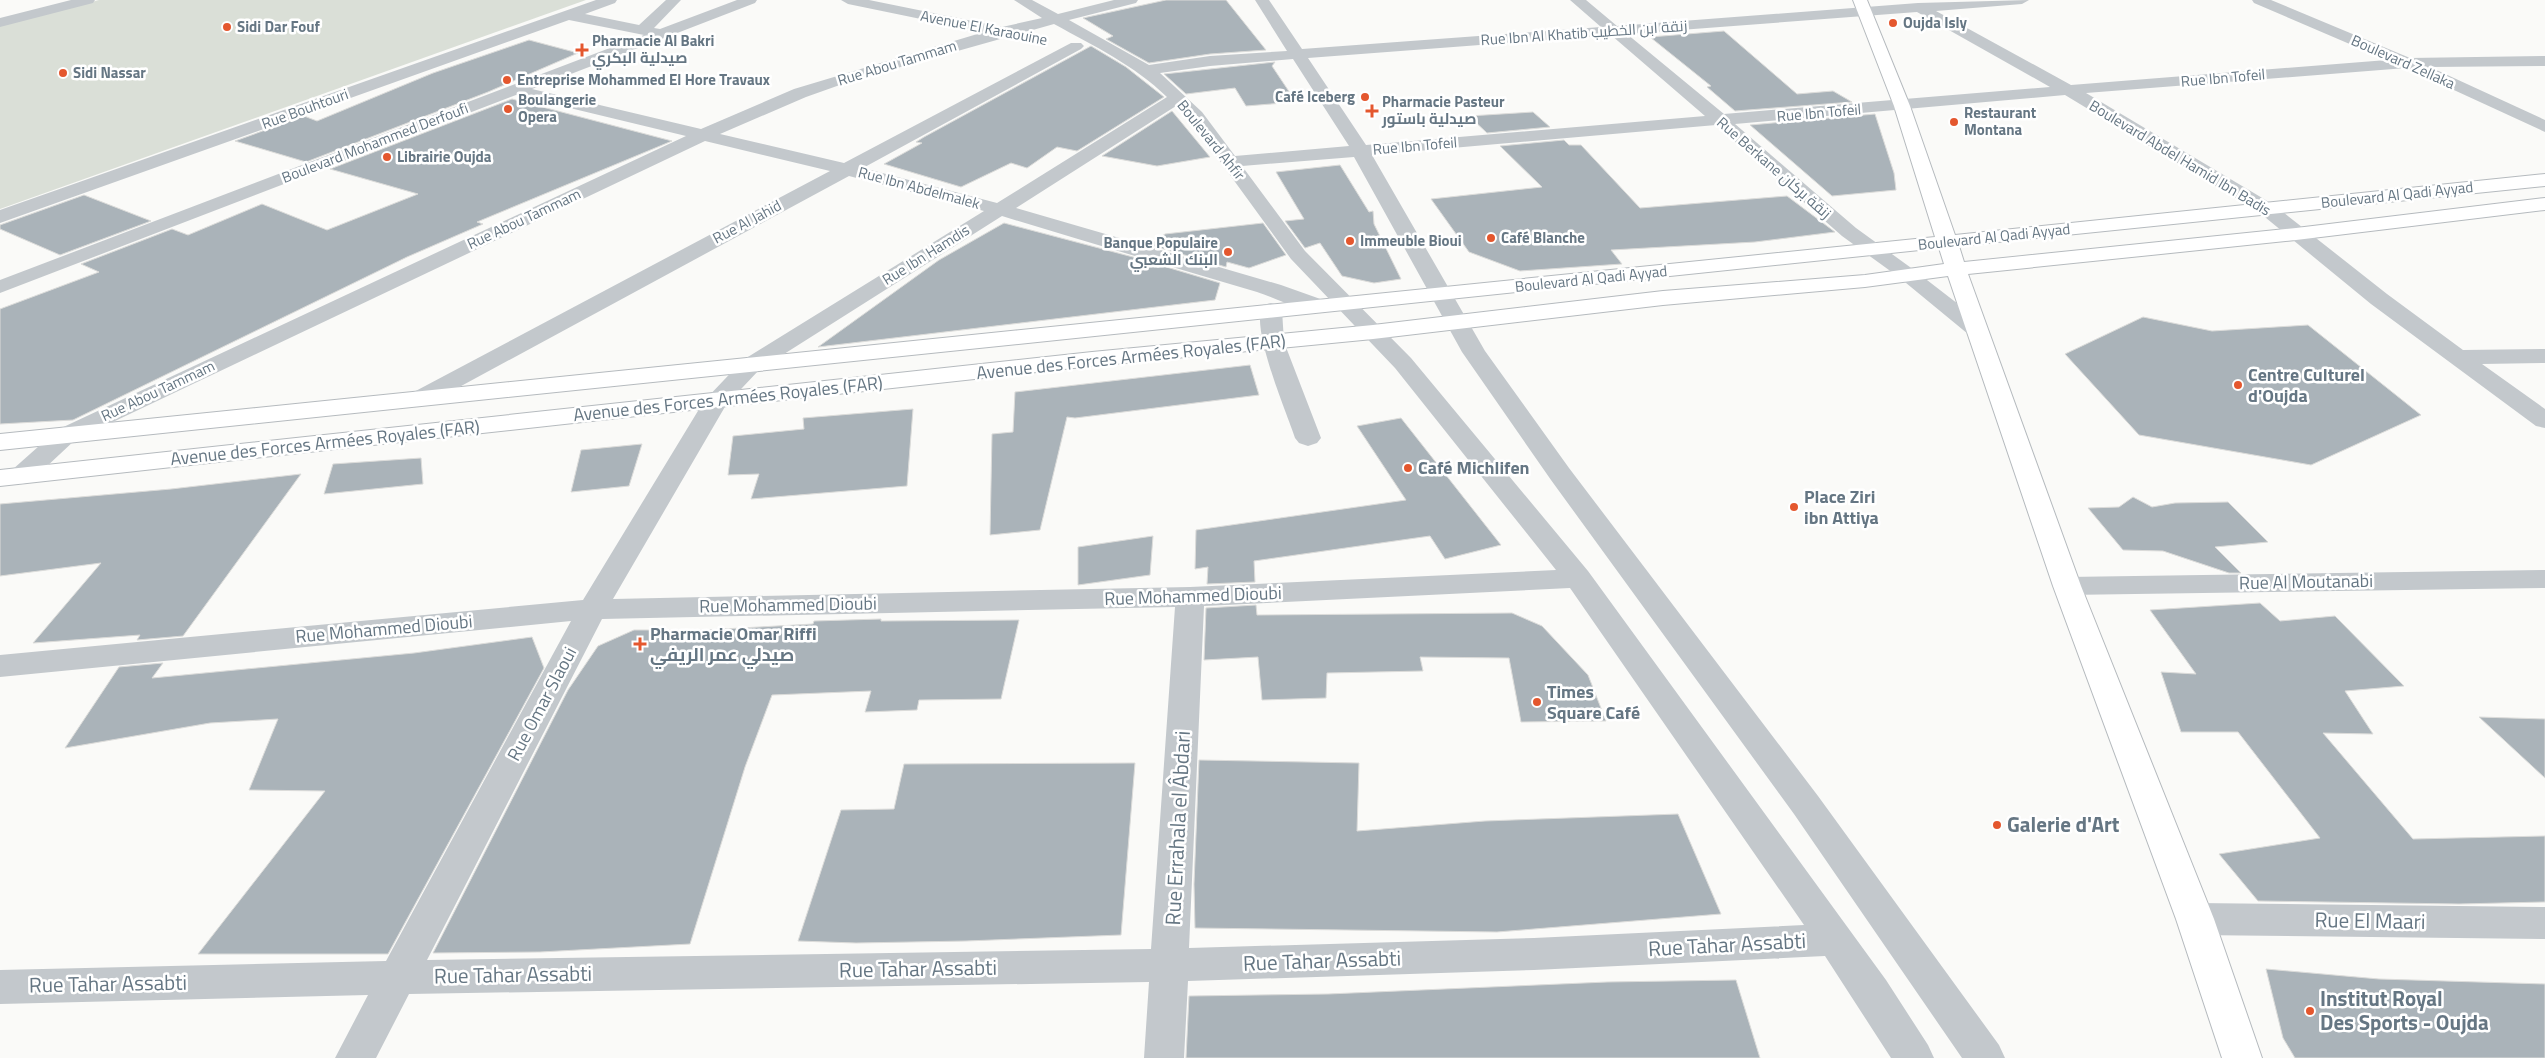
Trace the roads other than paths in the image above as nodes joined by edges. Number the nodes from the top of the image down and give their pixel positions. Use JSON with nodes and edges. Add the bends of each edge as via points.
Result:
{"nodes":[{"id":1,"x":88,"y":0,"type":"edge"},
{"id":2,"x":610,"y":0,"type":"edge"},
{"id":3,"x":674,"y":0,"type":"edge"},
{"id":4,"x":750,"y":0,"type":"edge"},
{"id":5,"x":848,"y":0,"type":"edge"},
{"id":6,"x":1020,"y":0,"type":"edge"},
{"id":7,"x":1131,"y":0,"type":"edge"},
{"id":8,"x":1262,"y":0,"type":"edge"},
{"id":9,"x":1577,"y":0,"type":"edge"},
{"id":10,"x":2022,"y":0,"type":"edge"},
{"id":11,"x":2259,"y":0,"type":"edge"},
{"id":12,"x":1912,"y":4,"type":"edge"},
{"id":13,"x":1862,"y":5,"type":"edge"},
{"id":14,"x":713,"y":8,"type":"edge"},
{"id":15,"x":568,"y":15,"type":"junction"},
{"id":16,"x":1054,"y":18,"type":"junction"},
{"id":17,"x":0,"y":23,"type":"edge"},
{"id":18,"x":643,"y":30,"type":"junction"},
{"id":19,"x":1615,"y":30,"type":"junction"},
{"id":20,"x":1002,"y":32,"type":"junction"},
{"id":21,"x":661,"y":34,"type":"junction"},
{"id":22,"x":1039,"y":39,"type":"dead end"},
{"id":23,"x":1120,"y":54,"type":"junction"},
{"id":24,"x":1299,"y":55,"type":"junction"},
{"id":25,"x":2545,"y":61,"type":"edge"},
{"id":26,"x":2408,"y":63,"type":"junction"},
{"id":27,"x":1147,"y":70,"type":"junction"},
{"id":28,"x":514,"y":90,"type":"junction"},
{"id":29,"x":2068,"y":91,"type":"junction"},
{"id":30,"x":1178,"y":98,"type":"junction"},
{"id":31,"x":1902,"y":106,"type":"junction"},
{"id":32,"x":1720,"y":122,"type":"junction"},
{"id":33,"x":2545,"y":127,"type":"edge"},
{"id":34,"x":703,"y":135,"type":"junction"},
{"id":35,"x":1360,"y":150,"type":"junction"},
{"id":36,"x":1230,"y":162,"type":"junction"},
{"id":37,"x":845,"y":169,"type":"junction"},
{"id":38,"x":2545,"y":180,"type":"edge"},
{"id":39,"x":2545,"y":204,"type":"edge"},
{"id":40,"x":999,"y":209,"type":"junction"},
{"id":41,"x":2267,"y":209,"type":"junction"},
{"id":42,"x":0,"y":217,"type":"edge"},
{"id":43,"x":2296,"y":234,"type":"junction"},
{"id":44,"x":1948,"y":242,"type":"junction"},
{"id":45,"x":1875,"y":249,"type":"junction"},
{"id":46,"x":1958,"y":269,"type":"junction"},
{"id":47,"x":1907,"y":274,"type":"junction"},
{"id":48,"x":0,"y":287,"type":"edge"},
{"id":49,"x":1443,"y":294,"type":"junction"},
{"id":50,"x":1330,"y":304,"type":"junction"},
{"id":51,"x":1271,"y":310,"type":"junction"},
{"id":52,"x":1456,"y":321,"type":"junction"},
{"id":53,"x":1976,"y":329,"type":"junction"},
{"id":54,"x":1373,"y":332,"type":"junction"},
{"id":55,"x":1274,"y":342,"type":"junction"},
{"id":56,"x":2545,"y":356,"type":"edge"},
{"id":57,"x":2459,"y":357,"type":"junction"},
{"id":58,"x":751,"y":365,"type":"junction"},
{"id":59,"x":419,"y":399,"type":"junction"},
{"id":60,"x":716,"y":401,"type":"junction"},
{"id":61,"x":2545,"y":421,"type":"edge"},
{"id":62,"x":66,"y":435,"type":"junction"},
{"id":63,"x":1308,"y":438,"type":"dead end"},
{"id":64,"x":0,"y":442,"type":"edge"},
{"id":65,"x":10,"y":477,"type":"edge"},
{"id":66,"x":1578,"y":578,"type":"junction"},
{"id":67,"x":2545,"y":579,"type":"edge"},
{"id":68,"x":2067,"y":586,"type":"junction"},
{"id":69,"x":1190,"y":597,"type":"junction"},
{"id":70,"x":592,"y":609,"type":"junction"},
{"id":71,"x":0,"y":666,"type":"edge"},
{"id":72,"x":2194,"y":918,"type":"junction"},
{"id":73,"x":2545,"y":923,"type":"edge"},
{"id":74,"x":1835,"y":940,"type":"junction"},
{"id":75,"x":1170,"y":965,"type":"junction"},
{"id":76,"x":399,"y":977,"type":"junction"},
{"id":77,"x":0,"y":987,"type":"edge"},
{"id":78,"x":355,"y":1058,"type":"edge"},
{"id":79,"x":1164,"y":1058,"type":"edge"},
{"id":80,"x":1914,"y":1058,"type":"edge"},
{"id":81,"x":1985,"y":1058,"type":"edge"},
{"id":82,"x":2242,"y":1058,"type":"edge"}],
"edges":[{"from":1,"to":17,"type":"street"},
{"from":2,"to":15,"type":"street","name":"Rue Bouhtouri"},
{"from":3,"to":18,"type":"street"},
{"from":4,"to":14,"type":"street","name":"Boulevard Mohammed Derfoufi"},
{"from":5,"to":20,"type":"street","name":"Avenue El Karaouine"},
{"from":6,"to":16,"type":"street","name":"Boulevard Ahfir"},
{"from":7,"to":16,"type":"street","name":"Rue Abou Tammam"},
{"from":8,"to":24,"type":"street"},
{"from":9,"to":19,"type":"street","name":"Rue Berkane زنقة بركان"},
{"from":10,"to":12,"type":"street","name":"Rue Ibn Al Khatib زنقة ابن الخطيب"},
{"from":11,"to":26,"type":"street","name":"Boulevard Zellaka"},
{"from":12,"to":13,"type":"street","name":"Rue Ibn Al Khatib زنقة ابن الخطيب"},
{"from":12,"to":29,"type":"street","name":"Boulevard Abdel Hamid Ibn Badis"},
{"from":13,"to":19,"type":"street","name":"Rue Ibn Al Khatib زنقة ابن الخطيب"},
{"from":13,"to":31,"type":"main road"},
{"from":14,"to":21,"type":"street","name":"Boulevard Mohammed Derfoufi"},
{"from":15,"to":18,"type":"street"},
{"from":15,"to":42,"type":"street","name":"Rue Bouhtouri"},
{"from":16,"to":20,"type":"street","name":"Rue Abou Tammam"},
{"from":16,"to":23,"type":"street","name":"Boulevard Ahfir"},
{"from":18,"to":21,"type":"street"},
{"from":19,"to":24,"type":"street","name":"Rue Ibn Al Khatib زنقة ابن الخطيب"},
{"from":19,"to":32,"type":"street","name":"Rue Berkane زنقة بركان"},
{"from":20,"to":22,"type":"street","name":"Avenue El Karaouine"},
{"from":20,"to":34,"type":"street","name":"Rue Abou Tammam","via":[[814,88]]},
{"from":21,"to":28,"type":"street","name":"Boulevard Mohammed Derfoufi"},
{"from":23,"to":27,"type":"street","name":"Boulevard Ahfir"},
{"from":23,"to":37,"type":"street","name":"Rue Al Jahid","via":[[1067,44]]},
{"from":24,"to":27,"type":"street","name":"Rue Ibn Al Khatib زنقة ابن الخطيب","via":[[1210,61]]},
{"from":24,"to":35,"type":"street"},
{"from":25,"to":26,"type":"street","name":"Rue Ibn Tofeil"},
{"from":26,"to":29,"type":"street","name":"Rue Ibn Tofeil"},
{"from":26,"to":33,"type":"street","name":"Boulevard Zellaka"},
{"from":27,"to":30,"type":"street","name":"Boulevard Ahfir"},
{"from":28,"to":34,"type":"street","name":"Rue Ibn Abdelmalek"},
{"from":28,"to":48,"type":"street","name":"Boulevard Mohammed Derfoufi"},
{"from":29,"to":31,"type":"street","name":"Rue Ibn Tofeil"},
{"from":29,"to":41,"type":"street","name":"Boulevard Abdel Hamid Ibn Badis"},
{"from":30,"to":36,"type":"street","name":"Boulevard Ahfir","via":[[1196,116]]},
{"from":30,"to":40,"type":"street","name":"Rue Ibn Hamdis"},
{"from":31,"to":32,"type":"street","name":"Rue Ibn Tofeil"},
{"from":31,"to":44,"type":"main road"},
{"from":32,"to":35,"type":"street","name":"Rue Ibn Tofeil"},
{"from":32,"to":45,"type":"street","name":"Rue Berkane زنقة بركان","via":[[1849,232]]},
{"from":34,"to":37,"type":"street","name":"Rue Ibn Abdelmalek"},
{"from":34,"to":62,"type":"street","name":"Rue Abou Tammam"},
{"from":35,"to":36,"type":"street","name":"Rue Ibn Tofeil"},
{"from":35,"to":49,"type":"street"},
{"from":36,"to":50,"type":"street","name":"Boulevard Ahfir"},
{"from":37,"to":40,"type":"street","name":"Rue Ibn Abdelmalek"},
{"from":37,"to":59,"type":"street","name":"Rue Al Jahid"},
{"from":38,"to":41,"type":"main road","name":"Boulevard Al Qadi Ayyad"},
{"from":39,"to":43,"type":"main road","name":"Boulevard Al Qadi Ayyad"},
{"from":40,"to":50,"type":"street","name":"Rue Ibn Abdelmalek","via":[[1272,290]]},
{"from":40,"to":58,"type":"street","name":"Rue Ibn Hamdis"},
{"from":41,"to":43,"type":"street","name":"Boulevard Abdel Hamid Ibn Badis"},
{"from":41,"to":44,"type":"main road","name":"Boulevard Al Qadi Ayyad"},
{"from":43,"to":46,"type":"main road","name":"Boulevard Al Qadi Ayyad"},
{"from":43,"to":57,"type":"street","name":"Boulevard Abdel Hamid Ibn Badis","via":[[2379,300]]},
{"from":44,"to":45,"type":"main road","name":"Boulevard Al Qadi Ayyad"},
{"from":44,"to":46,"type":"main road"},
{"from":45,"to":47,"type":"street","name":"Rue Berkane زنقة بركان"},
{"from":45,"to":49,"type":"main road","name":"Boulevard Al Qadi Ayyad"},
{"from":46,"to":47,"type":"main road","name":"Boulevard Al Qadi Ayyad"},
{"from":46,"to":53,"type":"main road"},
{"from":47,"to":52,"type":"main road","name":"Boulevard Al Qadi Ayyad"},
{"from":47,"to":53,"type":"street","name":"Rue Berkane زنقة بركان"},
{"from":49,"to":50,"type":"main road","name":"Avenue des Forces Armées Royales (FAR)"},
{"from":49,"to":52,"type":"street"},
{"from":50,"to":51,"type":"main road","name":"Avenue des Forces Armées Royales (FAR)"},
{"from":50,"to":54,"type":"street","name":"Boulevard Ahfir"},
{"from":51,"to":55,"type":"street"},
{"from":51,"to":58,"type":"main road","name":"Avenue des Forces Armées Royales (FAR)"},
{"from":52,"to":54,"type":"main road","name":"Avenue des Forces Armées Royales (FAR)"},
{"from":52,"to":81,"type":"street","via":[[1474,352],[1560,474],[1806,805]]},
{"from":53,"to":68,"type":"main road"},
{"from":54,"to":55,"type":"main road","name":"Avenue des Forces Armées Royales (FAR)"},
{"from":54,"to":66,"type":"street","name":"Boulevard Ahfir","via":[[1403,363]]},
{"from":55,"to":60,"type":"main road","name":"Avenue des Forces Armées Royales (FAR)"},
{"from":55,"to":63,"type":"street"},
{"from":56,"to":57,"type":"street"},
{"from":57,"to":61,"type":"street","name":"Boulevard Abdel Hamid Ibn Badis"},
{"from":58,"to":59,"type":"main road","name":"Avenue des Forces Armées Royales (FAR)"},
{"from":58,"to":60,"type":"street","name":"Rue Omar Slaoui"},
{"from":59,"to":62,"type":"main road","name":"Avenue des Forces Armées Royales (FAR)"},
{"from":60,"to":65,"type":"main road","name":"Avenue des Forces Armées Royales (FAR)"},
{"from":60,"to":70,"type":"street","name":"Rue Omar Slaoui"},
{"from":62,"to":64,"type":"main road","name":"Avenue des Forces Armées Royales (FAR)"},
{"from":62,"to":65,"type":"street","name":"Rue Abou Tammam"},
{"from":66,"to":69,"type":"street","name":"Rue Mohammed Dioubi"},
{"from":66,"to":74,"type":"street","name":"Boulevard Ahfir"},
{"from":67,"to":68,"type":"street","name":"Rue Al Moutanabi"},
{"from":68,"to":72,"type":"main road"},
{"from":69,"to":70,"type":"street","name":"Rue Mohammed Dioubi"},
{"from":69,"to":75,"type":"street","name":"Rue Errahala el Âbdari"},
{"from":70,"to":71,"type":"street","name":"Rue Mohammed Dioubi"},
{"from":70,"to":76,"type":"street","name":"Rue Omar Slaoui"},
{"from":72,"to":73,"type":"street","name":"Rue El Maari"},
{"from":72,"to":82,"type":"main road"},
{"from":74,"to":75,"type":"street","name":"Rue Tahar Assabti","via":[[1524,955]]},
{"from":74,"to":80,"type":"street","name":"Boulevard Ahfir"},
{"from":75,"to":76,"type":"street","name":"Rue Tahar Assabti"},
{"from":75,"to":79,"type":"street","name":"Rue Errahala el Âbdari"},
{"from":76,"to":77,"type":"street","name":"Rue Tahar Assabti"},
{"from":76,"to":78,"type":"street","name":"Rue Omar Slaoui"}]}
